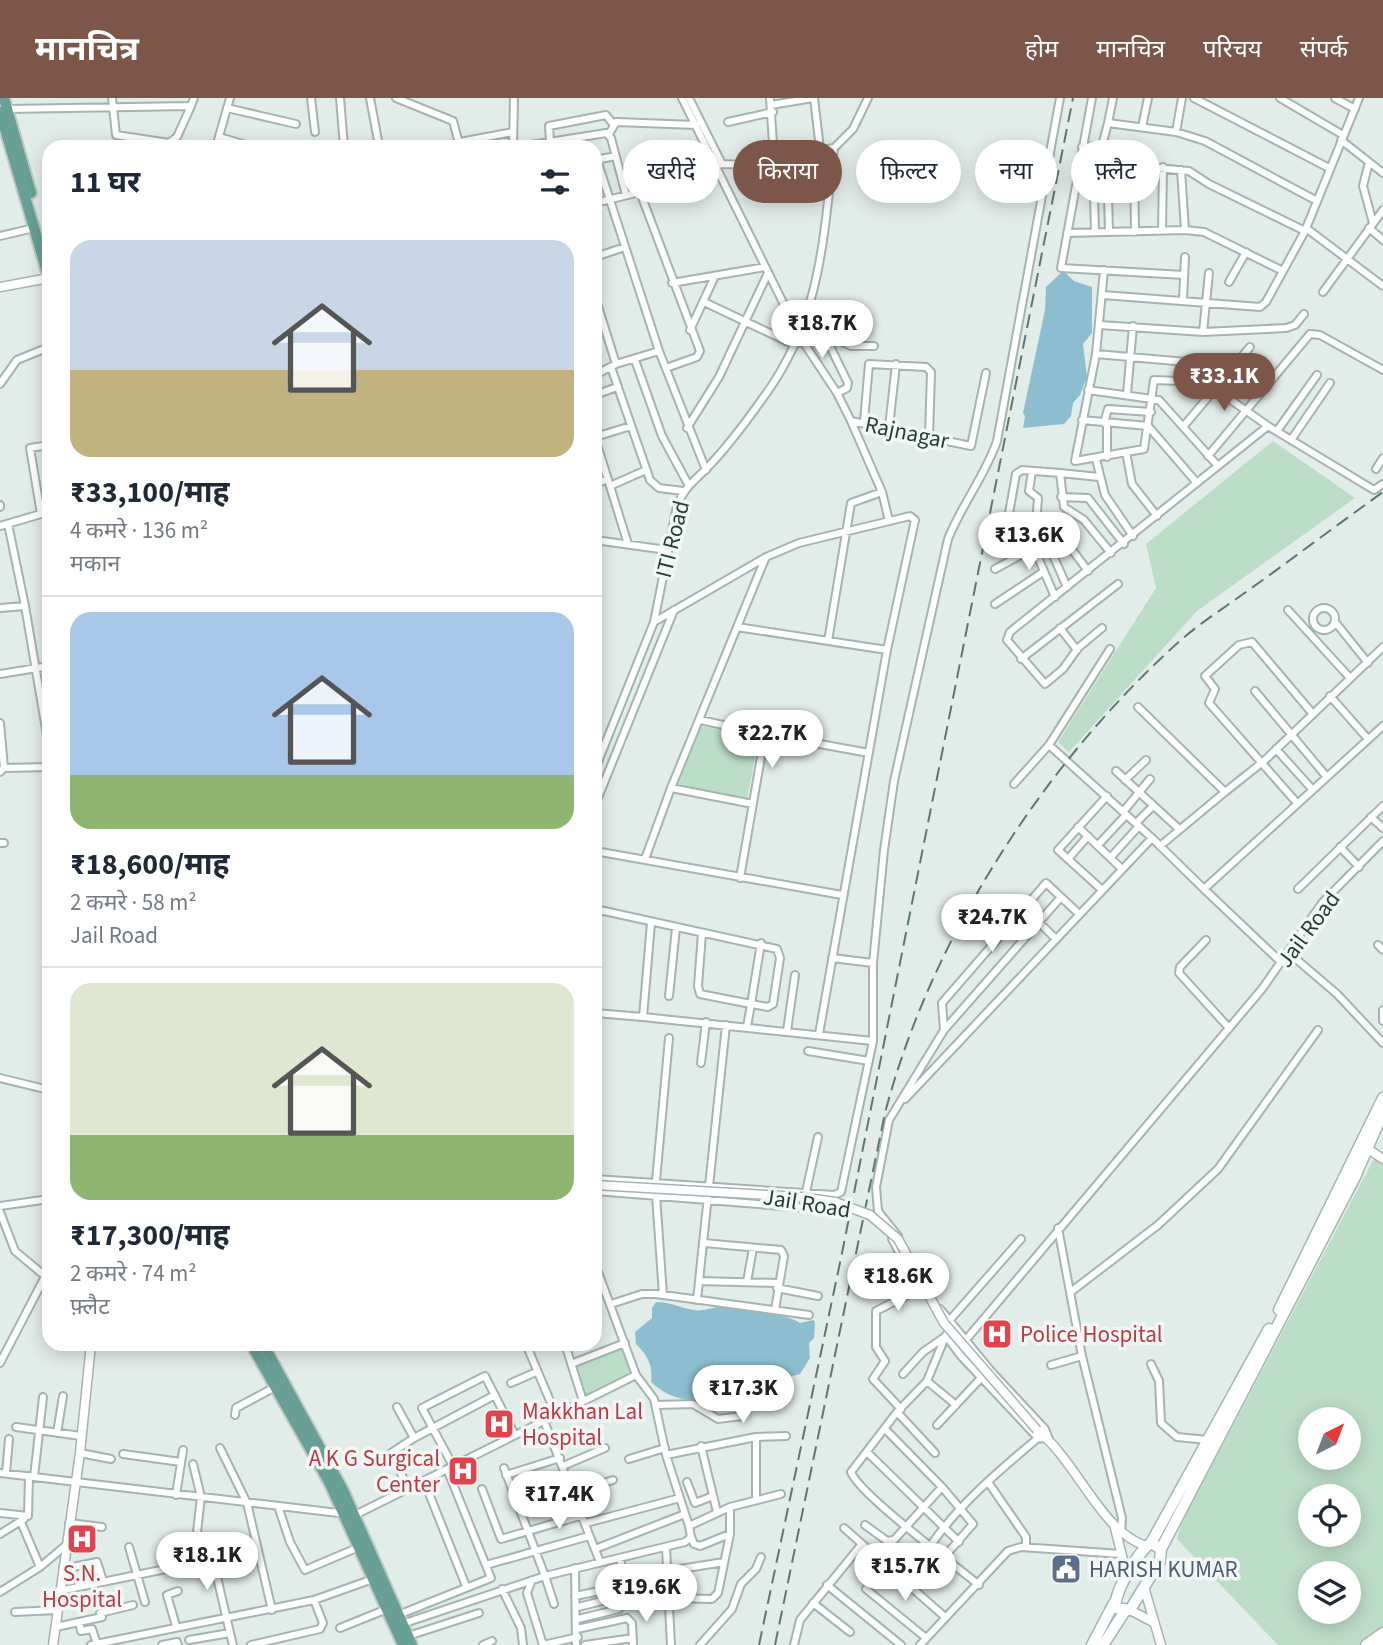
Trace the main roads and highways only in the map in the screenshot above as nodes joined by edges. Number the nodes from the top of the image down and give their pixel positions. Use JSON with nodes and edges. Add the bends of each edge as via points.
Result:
{"nodes":[{"id":1,"x":4,"y":106,"type":"edge"},
{"id":2,"x":42,"y":234,"type":"edge"},
{"id":3,"x":42,"y":255,"type":"edge"},
{"id":4,"x":1383,"y":1098,"type":"edge"},
{"id":5,"x":1383,"y":1112,"type":"edge"},
{"id":6,"x":1364,"y":1146,"type":"junction"},
{"id":7,"x":255,"y":1351,"type":"edge"},
{"id":8,"x":267,"y":1351,"type":"edge"},
{"id":9,"x":350,"y":1515,"type":"junction"},
{"id":10,"x":1153,"y":1546,"type":"junction"},
{"id":11,"x":1114,"y":1603,"type":"junction"},
{"id":12,"x":1128,"y":1610,"type":"junction"},
{"id":13,"x":1383,"y":1633,"type":"edge"},
{"id":14,"x":407,"y":1642,"type":"edge"},
{"id":15,"x":1092,"y":1645,"type":"edge"},
{"id":16,"x":1103,"y":1645,"type":"edge"},
{"id":17,"x":1366,"y":1645,"type":"edge"}],
"edges":[{"from":1,"to":2,"type":"main road"},
{"from":1,"to":3,"type":"main road"},
{"from":4,"to":6,"type":"main road"},
{"from":5,"to":6,"type":"main road"},
{"from":6,"to":10,"type":"main road"},
{"from":6,"to":10,"type":"main road"},
{"from":7,"to":9,"type":"main road"},
{"from":8,"to":9,"type":"main road"},
{"from":9,"to":14,"type":"main road"},
{"from":9,"to":14,"type":"main road","via":[[359,1548]]},
{"from":10,"to":11,"type":"main road","via":[[1127,1576]]},
{"from":10,"to":12,"type":"main road","via":[[1162,1555]]},
{"from":11,"to":12,"type":"main road","via":[[1120,1611]]},
{"from":11,"to":15,"type":"main road"},
{"from":12,"to":16,"type":"main road"},
{"from":13,"to":17,"type":"main road"}]}
